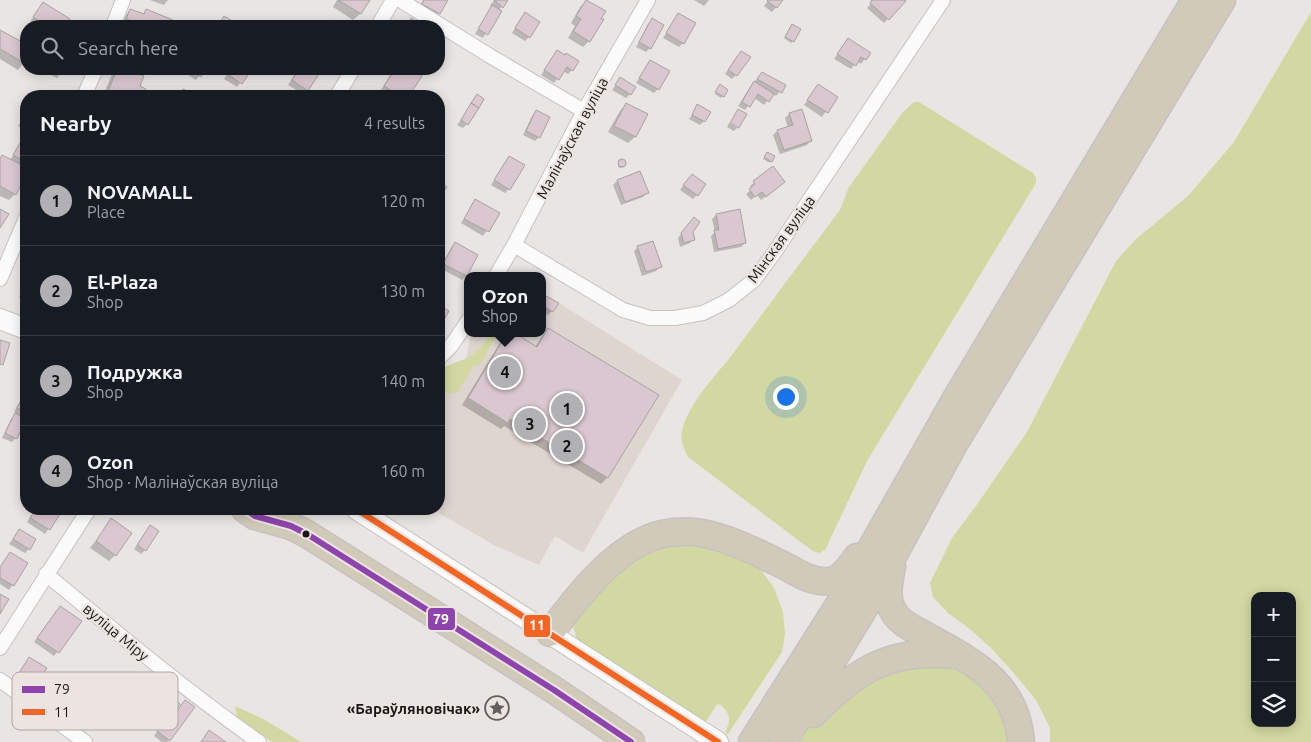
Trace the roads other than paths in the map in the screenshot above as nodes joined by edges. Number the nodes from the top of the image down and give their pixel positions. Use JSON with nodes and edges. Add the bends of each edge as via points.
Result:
{"nodes":[{"id":1,"x":123,"y":0,"type":"edge"},
{"id":2,"x":393,"y":0,"type":"edge"},
{"id":3,"x":400,"y":0,"type":"edge"},
{"id":4,"x":648,"y":0,"type":"edge"},
{"id":5,"x":943,"y":0,"type":"edge"},
{"id":6,"x":1195,"y":0,"type":"edge"},
{"id":7,"x":1222,"y":0,"type":"edge"},
{"id":8,"x":115,"y":20,"type":"edge"},
{"id":9,"x":381,"y":20,"type":"edge"},
{"id":10,"x":432,"y":20,"type":"edge"},
{"id":11,"x":445,"y":28,"type":"edge"},
{"id":12,"x":93,"y":75,"type":"edge"},
{"id":13,"x":349,"y":75,"type":"edge"},
{"id":14,"x":87,"y":90,"type":"edge"},
{"id":15,"x":341,"y":90,"type":"edge"},
{"id":16,"x":584,"y":111,"type":"junction"},
{"id":17,"x":20,"y":232,"type":"edge"},
{"id":18,"x":514,"y":245,"type":"junction"},
{"id":19,"x":498,"y":272,"type":"edge"},
{"id":20,"x":0,"y":279,"type":"edge"},
{"id":21,"x":0,"y":319,"type":"edge"},
{"id":22,"x":20,"y":327,"type":"edge"},
{"id":23,"x":464,"y":327,"type":"edge"},
{"id":24,"x":445,"y":352,"type":"edge"},
{"id":25,"x":85,"y":515,"type":"edge"},
{"id":26,"x":254,"y":515,"type":"edge"},
{"id":27,"x":365,"y":515,"type":"edge"},
{"id":28,"x":884,"y":523,"type":"junction"},
{"id":29,"x":894,"y":553,"type":"junction"},
{"id":30,"x":46,"y":574,"type":"junction"},
{"id":31,"x":550,"y":634,"type":"junction"},
{"id":32,"x":0,"y":648,"type":"edge"},
{"id":33,"x":960,"y":656,"type":"junction"},
{"id":34,"x":166,"y":672,"type":"edge"},
{"id":35,"x":0,"y":680,"type":"edge"},
{"id":36,"x":178,"y":682,"type":"edge"},
{"id":37,"x":12,"y":689,"type":"edge"},
{"id":38,"x":69,"y":730,"type":"edge"},
{"id":39,"x":85,"y":742,"type":"edge"},
{"id":40,"x":258,"y":742,"type":"edge"},
{"id":41,"x":631,"y":742,"type":"edge"},
{"id":42,"x":718,"y":742,"type":"edge"},
{"id":43,"x":752,"y":742,"type":"edge"},
{"id":44,"x":784,"y":742,"type":"edge"},
{"id":45,"x":1021,"y":742,"type":"edge"}],
"edges":[{"from":1,"to":8,"type":"street"},
{"from":2,"to":9,"type":"street"},
{"from":3,"to":10,"type":"street"},
{"from":4,"to":16,"type":"street","name":"Малінаўская вуліца"},
{"from":5,"to":18,"type":"street","name":"Мінская вуліца","via":[[774,252],[754,280],[729,300],[703,313],[650,318],[623,310]]},
{"from":6,"to":28,"type":"highway"},
{"from":7,"to":29,"type":"highway","via":[[954,444]]},
{"from":11,"to":16,"type":"street"},
{"from":12,"to":14,"type":"street"},
{"from":13,"to":15,"type":"street"},
{"from":16,"to":18,"type":"street","name":"Малінаўская вуліца"},
{"from":17,"to":20,"type":"street"},
{"from":18,"to":19,"type":"street","name":"Малінаўская вуліца"},
{"from":21,"to":22,"type":"main road"},
{"from":23,"to":24,"type":"street"},
{"from":25,"to":30,"type":"street"},
{"from":26,"to":41,"type":"highway","via":[[307,534]]},
{"from":27,"to":31,"type":"main road"},
{"from":28,"to":31,"type":"highway","via":[[847,569],[830,581],[807,578],[715,535],[697,531],[660,534],[635,545],[595,578]]},
{"from":28,"to":43,"type":"highway","via":[[840,603]]},
{"from":29,"to":33,"type":"highway","via":[[888,597],[894,613],[907,626]]},
{"from":29,"to":44,"type":"highway"},
{"from":30,"to":32,"type":"street"},
{"from":30,"to":34,"type":"street","name":"вуліца Міру"},
{"from":31,"to":42,"type":"main road"},
{"from":33,"to":44,"type":"highway","via":[[913,654],[869,668],[838,689]]},
{"from":33,"to":45,"type":"highway","via":[[988,674],[1010,700]]},
{"from":35,"to":37,"type":"street"},
{"from":36,"to":40,"type":"street","name":"вуліца Міру"},
{"from":38,"to":39,"type":"street"}]}
